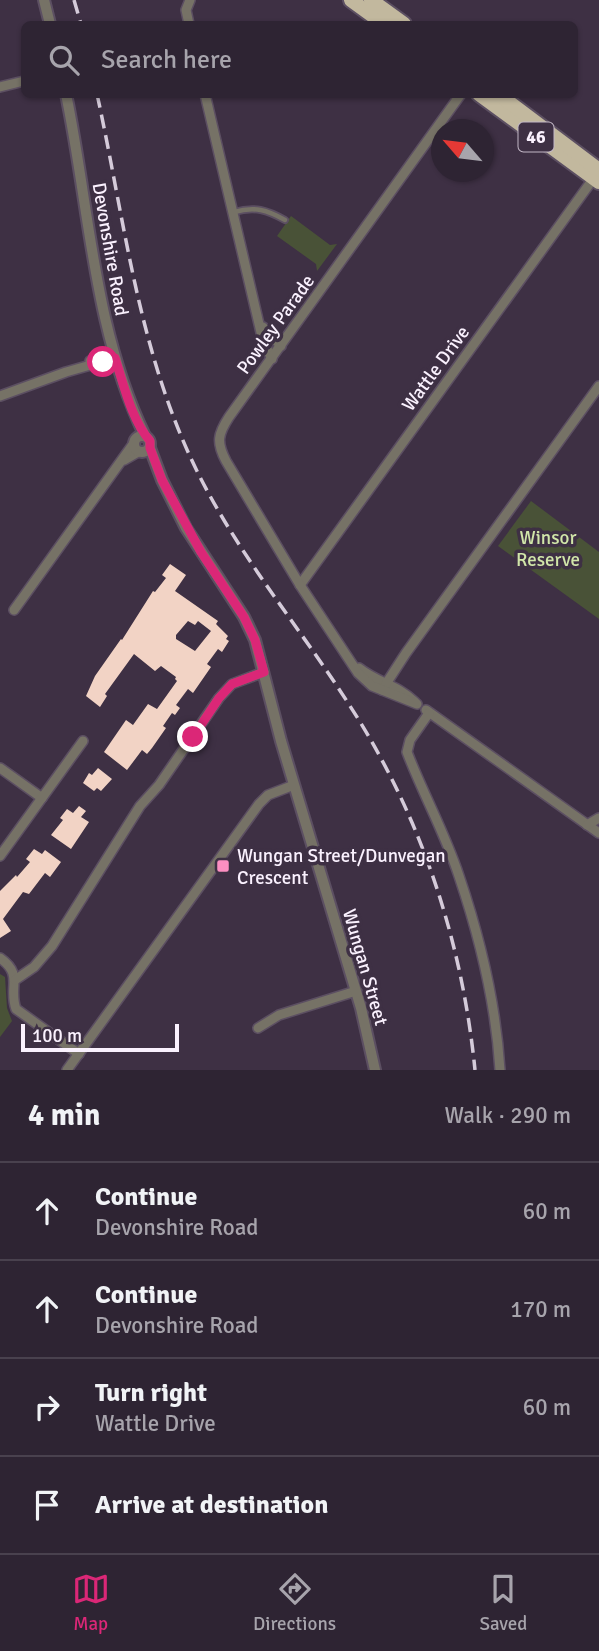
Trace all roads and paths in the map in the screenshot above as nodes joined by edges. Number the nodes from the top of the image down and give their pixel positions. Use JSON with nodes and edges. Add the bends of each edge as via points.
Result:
{"nodes":[{"id":1,"x":44,"y":0,"type":"edge"},
{"id":2,"x":190,"y":0,"type":"edge"},
{"id":3,"x":351,"y":0,"type":"edge"},
{"id":4,"x":371,"y":0,"type":"edge"},
{"id":5,"x":49,"y":21,"type":"edge"},
{"id":6,"x":188,"y":21,"type":"edge"},
{"id":7,"x":380,"y":21,"type":"edge"},
{"id":8,"x":400,"y":21,"type":"edge"},
{"id":9,"x":21,"y":82,"type":"edge"},
{"id":10,"x":0,"y":87,"type":"edge"},
{"id":11,"x":67,"y":98,"type":"edge"},
{"id":12,"x":206,"y":98,"type":"edge"},
{"id":13,"x":458,"y":98,"type":"edge"},
{"id":14,"x":485,"y":98,"type":"edge"},
{"id":15,"x":503,"y":98,"type":"edge"},
{"id":16,"x":598,"y":175,"type":"edge"},
{"id":17,"x":233,"y":212,"type":"junction"},
{"id":18,"x":285,"y":220,"type":"dead end"},
{"id":19,"x":260,"y":323,"type":"junction"},
{"id":20,"x":281,"y":346,"type":"junction"},
{"id":21,"x":114,"y":354,"type":"junction"},
{"id":22,"x":272,"y":359,"type":"junction"},
{"id":23,"x":599,"y":386,"type":"edge"},
{"id":24,"x":0,"y":396,"type":"edge"},
{"id":25,"x":140,"y":445,"type":"junction"},
{"id":26,"x":300,"y":585,"type":"junction"},
{"id":27,"x":14,"y":610,"type":"dead end"},
{"id":28,"x":264,"y":672,"type":"junction"},
{"id":29,"x":385,"y":686,"type":"junction"},
{"id":30,"x":429,"y":713,"type":"junction"},
{"id":31,"x":83,"y":741,"type":"dead end"},
{"id":32,"x":0,"y":768,"type":"edge"},
{"id":33,"x":294,"y":785,"type":"junction"},
{"id":34,"x":42,"y":798,"type":"junction"},
{"id":35,"x":599,"y":818,"type":"edge"},
{"id":36,"x":587,"y":825,"type":"junction"},
{"id":37,"x":599,"y":833,"type":"edge"},
{"id":38,"x":0,"y":856,"type":"edge"},
{"id":39,"x":0,"y":958,"type":"edge"},
{"id":40,"x":15,"y":980,"type":"junction"},
{"id":41,"x":356,"y":991,"type":"junction"},
{"id":42,"x":258,"y":1028,"type":"dead end"},
{"id":43,"x":79,"y":1054,"type":"junction"},
{"id":44,"x":70,"y":1069,"type":"edge"},
{"id":45,"x":375,"y":1070,"type":"edge"},
{"id":46,"x":500,"y":1070,"type":"edge"}],
"edges":[{"from":1,"to":5,"type":"street"},
{"from":2,"to":6,"type":"street"},
{"from":3,"to":7,"type":"highway"},
{"from":4,"to":8,"type":"highway"},
{"from":9,"to":10,"type":"street"},
{"from":11,"to":21,"type":"street","name":"Devonshire Road","via":[[93,263]]},
{"from":12,"to":17,"type":"street"},
{"from":13,"to":20,"type":"street","name":"Powley Parade"},
{"from":14,"to":16,"type":"highway","number":"46"},
{"from":15,"to":16,"type":"highway","number":"46"},
{"from":16,"to":26,"type":"street","name":"Wattle Drive"},
{"from":17,"to":18,"type":"lane","via":[[254,208]]},
{"from":17,"to":19,"type":"street"},
{"from":19,"to":20,"type":"street"},
{"from":19,"to":22,"type":"street"},
{"from":20,"to":22,"type":"street","name":"Powley Parade"},
{"from":21,"to":24,"type":"street"},
{"from":21,"to":25,"type":"street","name":"Devonshire Road"},
{"from":22,"to":26,"type":"street","name":"Powley Parade","via":[[220,430],[218,440]]},
{"from":23,"to":29,"type":"street"},
{"from":25,"to":27,"type":"street","via":[[120,463]]},
{"from":25,"to":28,"type":"street","name":"Devonshire Road","via":[[244,617]]},
{"from":26,"to":29,"type":"street","via":[[363,680]]},
{"from":28,"to":33,"type":"street","name":"Wungan Street"},
{"from":28,"to":40,"type":"street","via":[[232,684],[219,698],[140,806],[52,946]]},
{"from":29,"to":30,"type":"street"},
{"from":30,"to":36,"type":"street"},
{"from":30,"to":46,"type":"street","via":[[407,752],[463,887],[488,986]]},
{"from":31,"to":34,"type":"street"},
{"from":32,"to":34,"type":"street"},
{"from":33,"to":41,"type":"street","name":"Wungan Street"},
{"from":33,"to":43,"type":"street","via":[[268,795],[259,804]]},
{"from":34,"to":38,"type":"street"},
{"from":35,"to":36,"type":"street"},
{"from":36,"to":37,"type":"street"},
{"from":39,"to":40,"type":"street","via":[[12,969]]},
{"from":40,"to":43,"type":"street","via":[[16,1009]]},
{"from":41,"to":42,"type":"street","via":[[279,1015]]},
{"from":41,"to":45,"type":"street","name":"Wungan Street"},
{"from":43,"to":44,"type":"street"}]}
